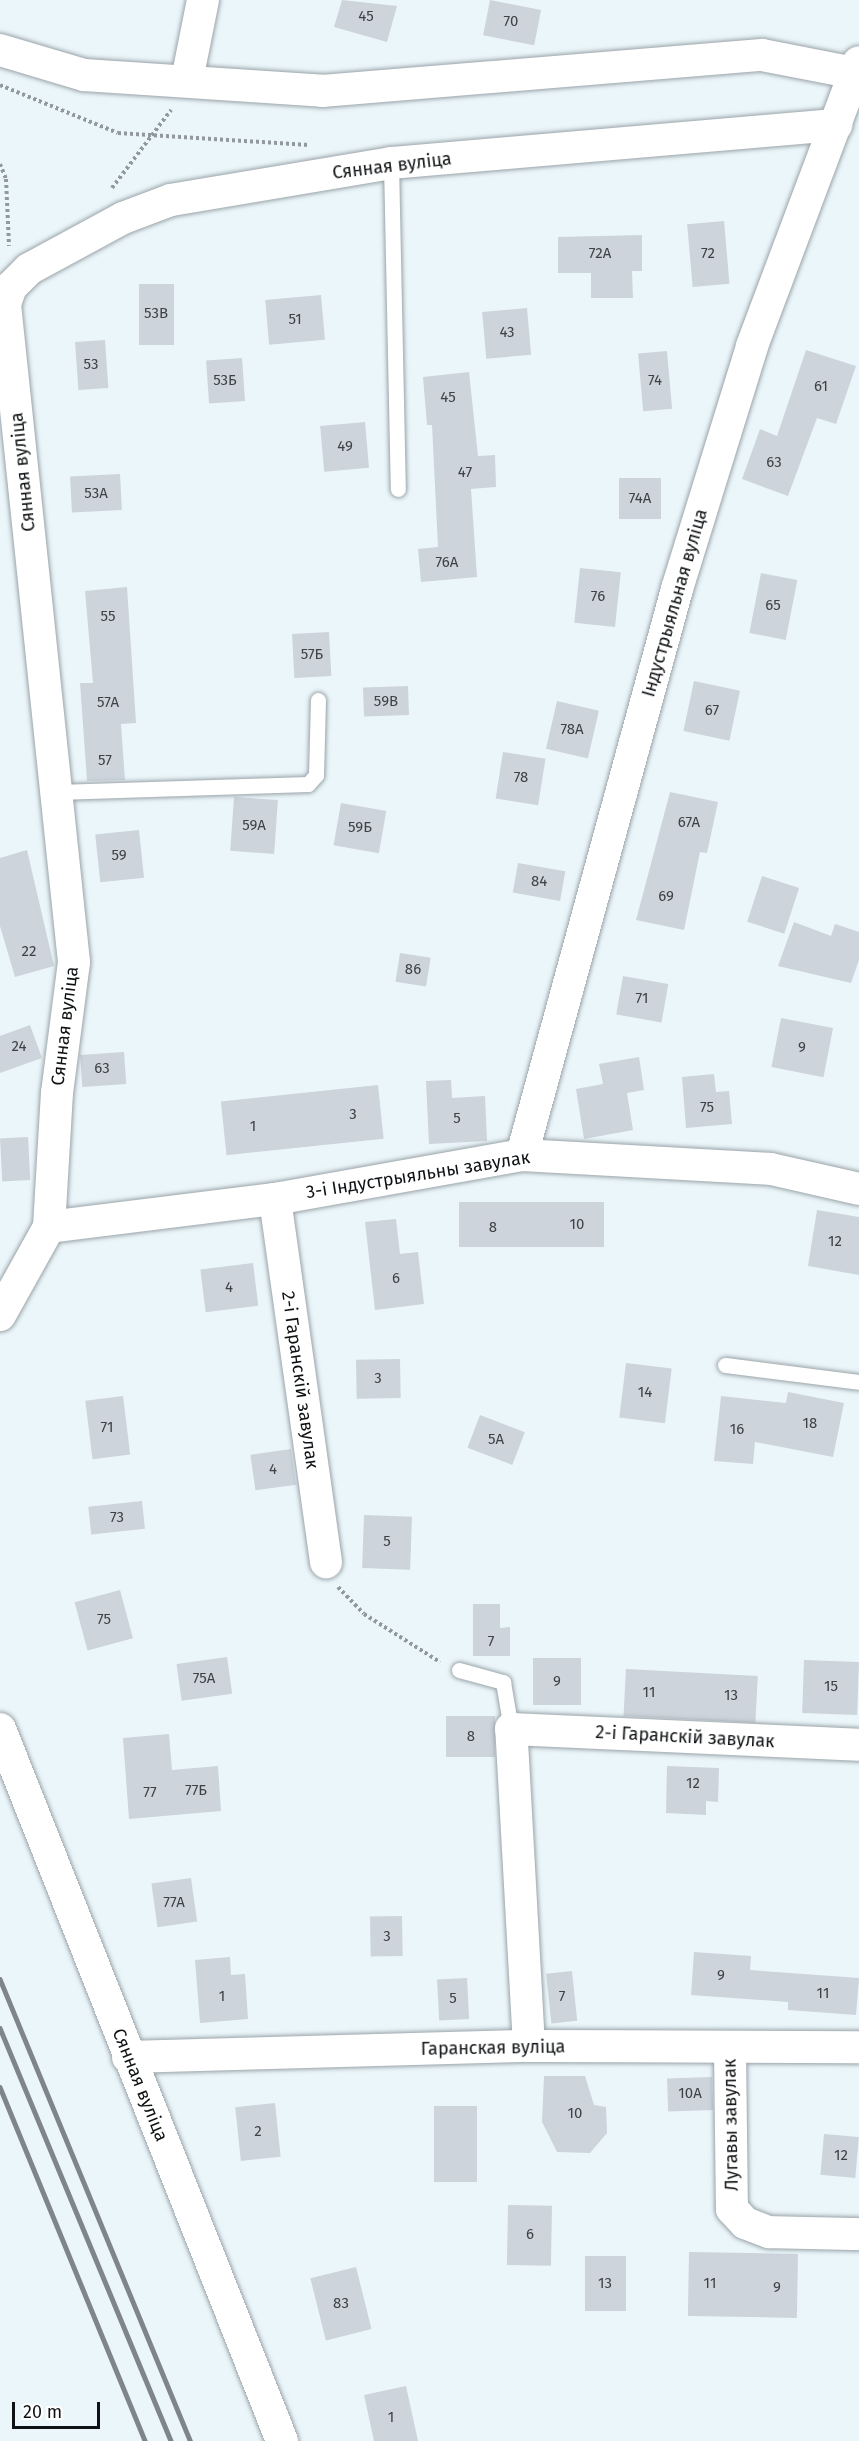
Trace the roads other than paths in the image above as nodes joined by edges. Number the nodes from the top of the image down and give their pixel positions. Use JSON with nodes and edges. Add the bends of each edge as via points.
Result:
{"nodes":[{"id":1,"x":203,"y":0,"type":"edge"},
{"id":2,"x":0,"y":50,"type":"edge"},
{"id":3,"x":857,"y":68,"type":"edge"},
{"id":4,"x":187,"y":80,"type":"junction"},
{"id":5,"x":836,"y":125,"type":"junction"},
{"id":6,"x":391,"y":163,"type":"junction"},
{"id":7,"x":398,"y":489,"type":"dead end"},
{"id":8,"x":318,"y":700,"type":"dead end"},
{"id":9,"x":57,"y":792,"type":"junction"},
{"id":10,"x":522,"y":1155,"type":"junction"},
{"id":11,"x":859,"y":1189,"type":"edge"},
{"id":12,"x":275,"y":1199,"type":"junction"},
{"id":13,"x":49,"y":1227,"type":"junction"},
{"id":14,"x":0,"y":1315,"type":"edge"},
{"id":15,"x":725,"y":1365,"type":"dead end"},
{"id":16,"x":859,"y":1383,"type":"edge"},
{"id":17,"x":326,"y":1562,"type":"road end"},
{"id":18,"x":459,"y":1670,"type":"road end"},
{"id":19,"x":0,"y":1729,"type":"edge"},
{"id":20,"x":511,"y":1729,"type":"junction"},
{"id":21,"x":859,"y":1745,"type":"edge"},
{"id":22,"x":530,"y":2046,"type":"junction"},
{"id":23,"x":859,"y":2047,"type":"edge"},
{"id":24,"x":729,"y":2049,"type":"junction"},
{"id":25,"x":128,"y":2057,"type":"junction"},
{"id":26,"x":859,"y":2234,"type":"edge"},
{"id":27,"x":282,"y":2441,"type":"edge"}],
"edges":[{"from":1,"to":4,"type":"street"},
{"from":2,"to":4,"type":"street","via":[[84,75]]},
{"from":3,"to":4,"type":"street","via":[[762,55],[322,91]]},
{"from":3,"to":5,"type":"street","name":"Індустрыяльная вуліца"},
{"from":5,"to":6,"type":"street","name":"Сянная вуліца"},
{"from":5,"to":10,"type":"street","name":"Індустрыяльная вуліца","via":[[752,346],[677,589]]},
{"from":6,"to":7,"type":"lane"},
{"from":6,"to":9,"type":"street","name":"Сянная вуліца","via":[[171,200],[123,218],[29,269],[11,287],[5,304]]},
{"from":8,"to":9,"type":"lane","via":[[316,775],[308,784]]},
{"from":9,"to":13,"type":"street","name":"Сянная вуліца","via":[[74,962],[57,1093]]},
{"from":10,"to":11,"type":"street","name":"3-і Індустрыяльны завулак","via":[[771,1169]]},
{"from":10,"to":12,"type":"street","name":"3-і Індустрыяльны завулак"},
{"from":12,"to":13,"type":"street","name":"3-і Індустрыяльны завулак"},
{"from":12,"to":17,"type":"street","name":"2-і Гаранскій завулак"},
{"from":13,"to":14,"type":"street","name":"Сянная вуліца"},
{"from":15,"to":16,"type":"lane"},
{"from":18,"to":20,"type":"lane","via":[[503,1682]]},
{"from":19,"to":25,"type":"street","name":"Сянная вуліца"},
{"from":20,"to":21,"type":"street","name":"2-і Гаранскій завулак"},
{"from":20,"to":22,"type":"street"},
{"from":22,"to":24,"type":"street","name":"Гаранская вуліца"},
{"from":22,"to":25,"type":"street","name":"Гаранская вуліца"},
{"from":23,"to":24,"type":"street","name":"Гаранская вуліца"},
{"from":24,"to":26,"type":"street","name":"Лугавы завулак","via":[[732,2209],[745,2223],[769,2232]]},
{"from":25,"to":27,"type":"street","name":"Сянная вуліца"}]}
